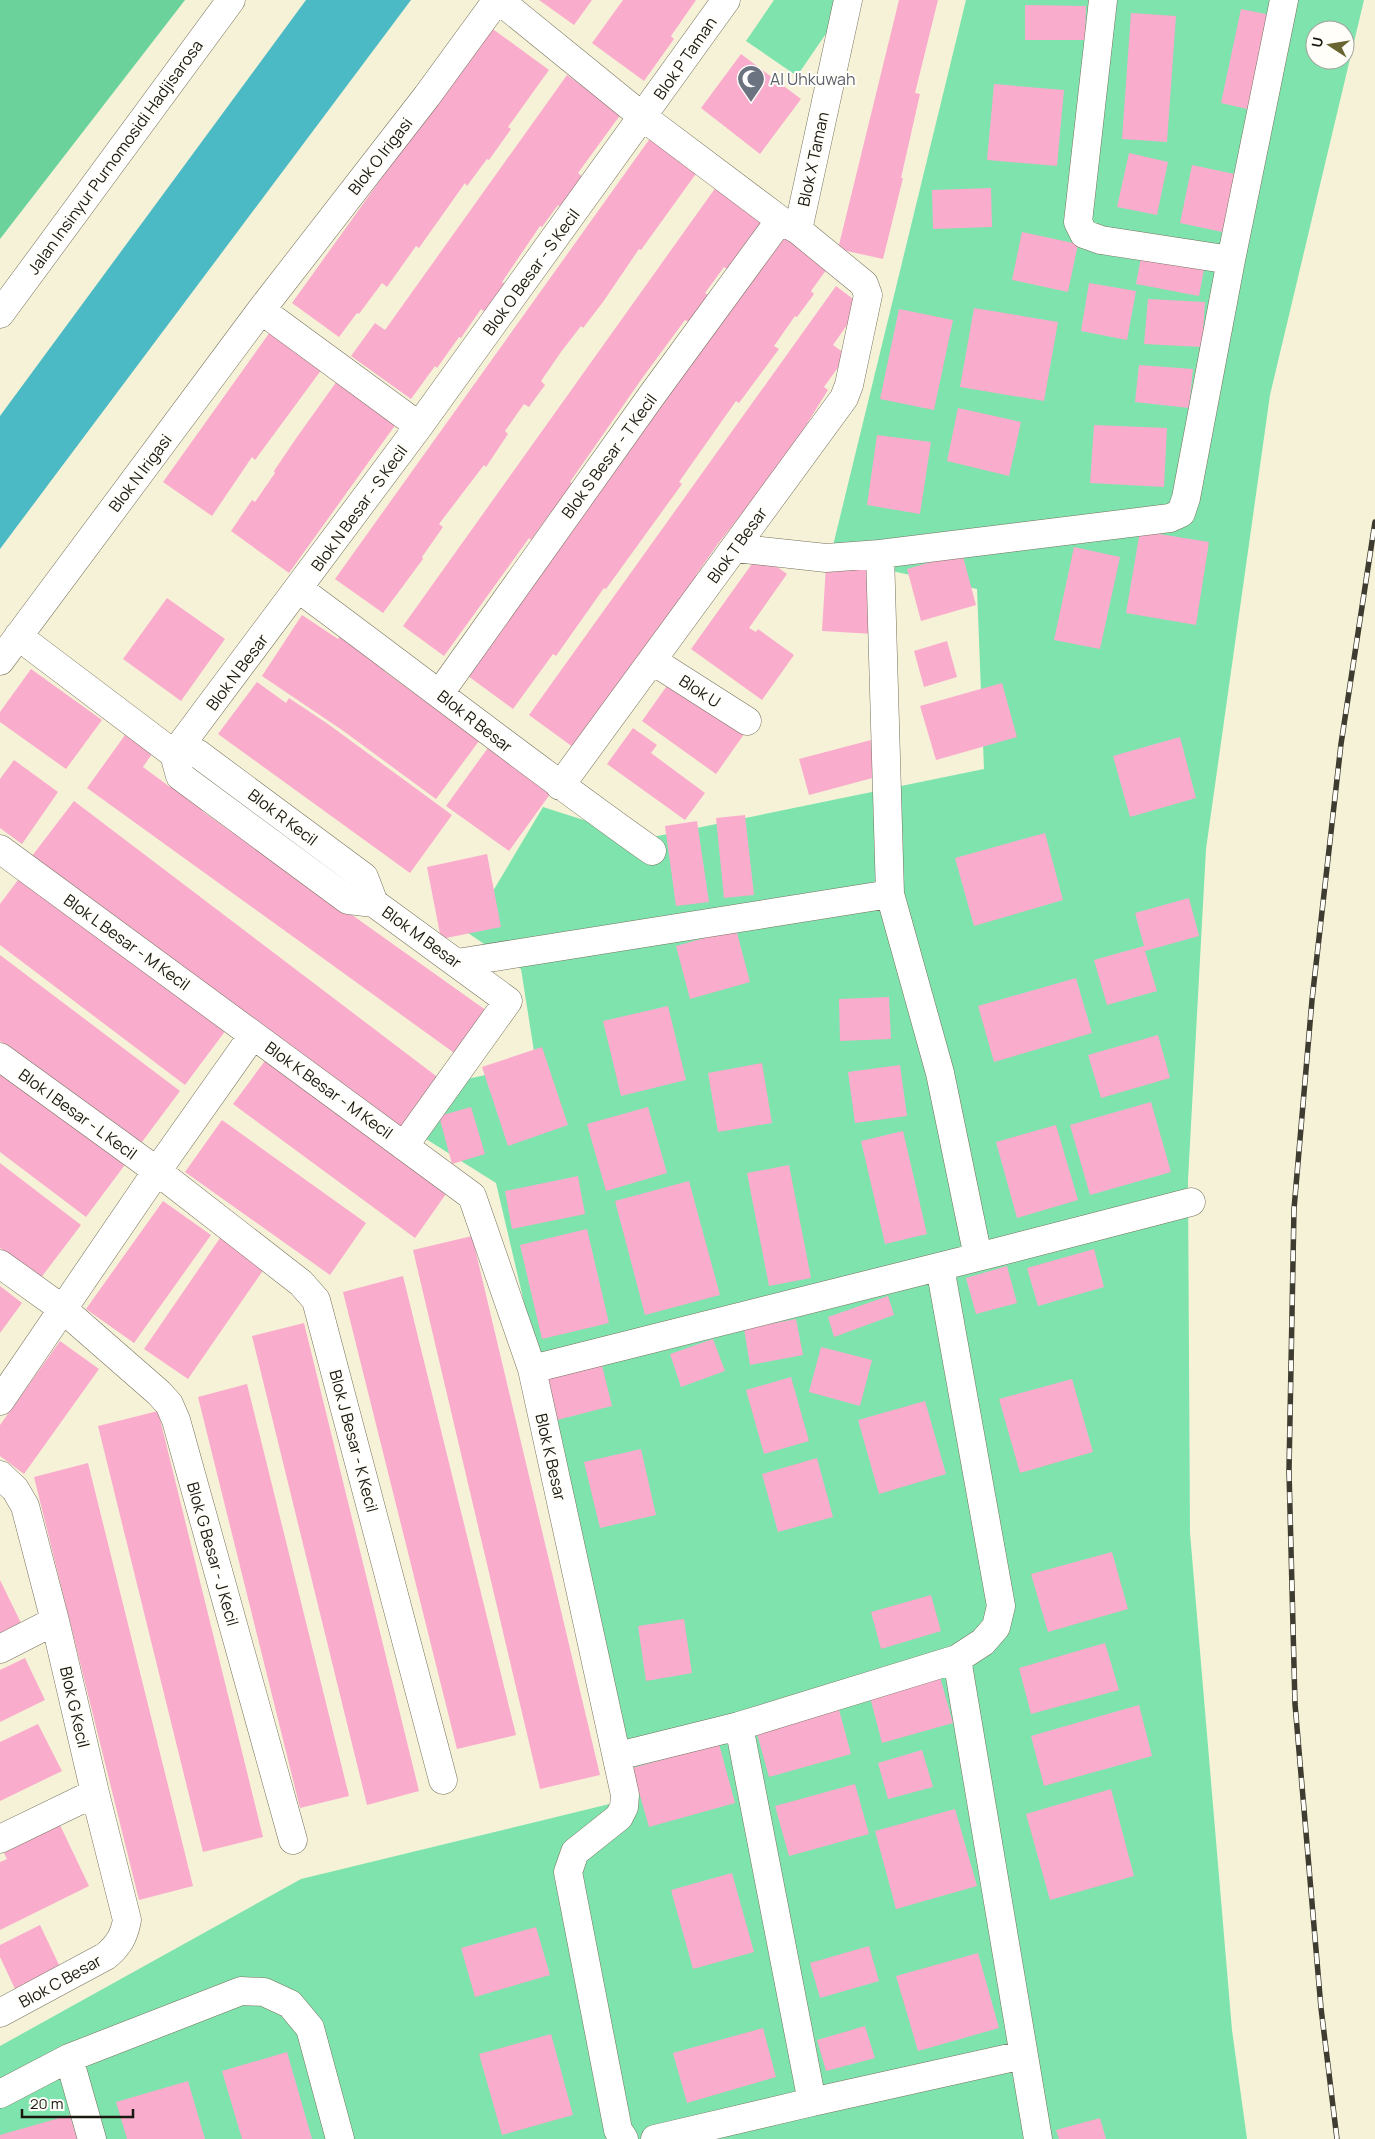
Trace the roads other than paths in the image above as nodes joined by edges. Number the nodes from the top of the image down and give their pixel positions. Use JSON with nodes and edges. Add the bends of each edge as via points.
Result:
{"nodes":[{"id":1,"x":231,"y":0,"type":"edge"},
{"id":2,"x":498,"y":0,"type":"edge"},
{"id":3,"x":726,"y":0,"type":"edge"},
{"id":4,"x":848,"y":0,"type":"edge"},
{"id":5,"x":1103,"y":0,"type":"edge"},
{"id":6,"x":1284,"y":0,"type":"edge"},
{"id":7,"x":643,"y":117,"type":"junction"},
{"id":8,"x":789,"y":225,"type":"junction"},
{"id":9,"x":1231,"y":260,"type":"junction"},
{"id":10,"x":261,"y":310,"type":"junction"},
{"id":11,"x":0,"y":314,"type":"edge"},
{"id":12,"x":419,"y":426,"type":"junction"},
{"id":13,"x":735,"y":548,"type":"junction"},
{"id":14,"x":880,"y":554,"type":"junction"},
{"id":15,"x":299,"y":589,"type":"junction"},
{"id":16,"x":18,"y":636,"type":"junction"},
{"id":17,"x":0,"y":661,"type":"edge"},
{"id":18,"x":653,"y":661,"type":"junction"},
{"id":19,"x":440,"y":693,"type":"junction"},
{"id":20,"x":747,"y":721,"type":"dead end"},
{"id":21,"x":174,"y":754,"type":"junction"},
{"id":22,"x":560,"y":786,"type":"junction"},
{"id":23,"x":0,"y":849,"type":"edge"},
{"id":24,"x":652,"y":851,"type":"dead end"},
{"id":25,"x":890,"y":894,"type":"junction"},
{"id":26,"x":374,"y":903,"type":"joint"},
{"id":27,"x":457,"y":963,"type":"junction"},
{"id":28,"x":253,"y":1035,"type":"junction"},
{"id":29,"x":0,"y":1057,"type":"edge"},
{"id":30,"x":404,"y":1146,"type":"junction"},
{"id":31,"x":157,"y":1171,"type":"junction"},
{"id":32,"x":1191,"y":1202,"type":"dead end"},
{"id":33,"x":978,"y":1257,"type":"junction"},
{"id":34,"x":0,"y":1264,"type":"edge"},
{"id":35,"x":940,"y":1267,"type":"junction"},
{"id":36,"x":64,"y":1310,"type":"junction"},
{"id":37,"x":532,"y":1369,"type":"junction"},
{"id":38,"x":0,"y":1401,"type":"edge"},
{"id":39,"x":0,"y":1475,"type":"edge"},
{"id":40,"x":55,"y":1621,"type":"junction"},
{"id":41,"x":0,"y":1649,"type":"edge"},
{"id":42,"x":957,"y":1659,"type":"junction"},
{"id":43,"x":739,"y":1726,"type":"junction"},
{"id":44,"x":618,"y":1756,"type":"junction"},
{"id":45,"x":443,"y":1780,"type":"dead end"},
{"id":46,"x":95,"y":1793,"type":"junction"},
{"id":47,"x":0,"y":1839,"type":"edge"},
{"id":48,"x":293,"y":1840,"type":"dead end"},
{"id":49,"x":118,"y":1946,"type":"joint"},
{"id":50,"x":0,"y":2013,"type":"edge"},
{"id":51,"x":1023,"y":2055,"type":"junction"},
{"id":52,"x":69,"y":2058,"type":"junction"},
{"id":53,"x":0,"y":2094,"type":"edge"},
{"id":54,"x":812,"y":2102,"type":"junction"},
{"id":55,"x":92,"y":2139,"type":"edge"},
{"id":56,"x":340,"y":2139,"type":"edge"},
{"id":57,"x":624,"y":2139,"type":"edge"},
{"id":58,"x":655,"y":2139,"type":"edge"},
{"id":59,"x":1038,"y":2139,"type":"edge"}],
"edges":[{"from":1,"to":11,"type":"street","name":"Jalan Insinyur Purnomosidi Hadjisarosa"},
{"from":2,"to":7,"type":"street"},
{"from":2,"to":10,"type":"street","name":"Blok O Irigasi"},
{"from":3,"to":7,"type":"street","name":"Blok P Taman"},
{"from":4,"to":8,"type":"street","name":"Blok X Taman"},
{"from":5,"to":9,"type":"street","via":[[1078,222],[1084,234],[1101,240]]},
{"from":6,"to":9,"type":"street"},
{"from":7,"to":8,"type":"street"},
{"from":7,"to":12,"type":"street","name":"Blok O Besar - S Kecil"},
{"from":8,"to":13,"type":"street","name":"Blok T Besar","via":[[864,284],[867,305],[844,398]]},
{"from":8,"to":19,"type":"street","name":"Blok S Besar - T Kecil","via":[[652,395]]},
{"from":9,"to":14,"type":"street","via":[[1181,513],[1170,518]]},
{"from":10,"to":12,"type":"street"},
{"from":10,"to":16,"type":"street","name":"Blok N Irigasi"},
{"from":12,"to":15,"type":"street","name":"Blok N Besar - S Kecil"},
{"from":13,"to":14,"type":"street","via":[[826,558]]},
{"from":13,"to":18,"type":"street","name":"Blok T Besar"},
{"from":14,"to":25,"type":"street"},
{"from":15,"to":19,"type":"street","name":"Blok R Besar"},
{"from":15,"to":21,"type":"street","name":"Blok N Besar"},
{"from":16,"to":17,"type":"street","name":"Blok N Irigasi"},
{"from":16,"to":21,"type":"street"},
{"from":18,"to":20,"type":"street","name":"Blok U"},
{"from":18,"to":22,"type":"street","name":"Blok T Besar"},
{"from":19,"to":22,"type":"street","name":"Blok R Besar"},
{"from":21,"to":26,"type":"street","name":"Blok R Kecil","via":[[197,753],[364,877]]},
{"from":22,"to":24,"type":"street","name":"Blok R Besar"},
{"from":23,"to":28,"type":"street","name":"Blok L Besar - M Kecil"},
{"from":25,"to":27,"type":"street"},
{"from":25,"to":33,"type":"street","via":[[940,1074]]},
{"from":26,"to":27,"type":"street","name":"Blok M Besar"},
{"from":27,"to":30,"type":"street","name":"Blok M Besar","via":[[508,1001]]},
{"from":28,"to":30,"type":"street","name":"Blok K Besar - M Kecil"},
{"from":28,"to":31,"type":"street"},
{"from":29,"to":31,"type":"street","name":"Blok I Besar - L Kecil"},
{"from":30,"to":37,"type":"street","name":"Blok K Besar","via":[[472,1196]]},
{"from":31,"to":36,"type":"street"},
{"from":31,"to":45,"type":"street","name":"Blok J Besar - K Kecil","via":[[301,1282],[316,1300]]},
{"from":32,"to":33,"type":"street"},
{"from":33,"to":35,"type":"street"},
{"from":34,"to":36,"type":"street","name":"Blok G Besar - J Kecil"},
{"from":35,"to":37,"type":"street"},
{"from":35,"to":42,"type":"street","via":[[1001,1606],[996,1627],[983,1642]]},
{"from":36,"to":38,"type":"street"},
{"from":36,"to":48,"type":"street","name":"Blok G Besar - J Kecil","via":[[159,1393],[169,1404],[176,1420]]},
{"from":37,"to":44,"type":"street","name":"Blok K Besar"},
{"from":39,"to":40,"type":"street","name":"Blok G Kecil","via":[[15,1489],[25,1506]]},
{"from":40,"to":41,"type":"street"},
{"from":40,"to":46,"type":"street","name":"Blok G Kecil"},
{"from":42,"to":43,"type":"street"},
{"from":42,"to":51,"type":"street"},
{"from":43,"to":44,"type":"street"},
{"from":43,"to":54,"type":"street"},
{"from":44,"to":57,"type":"street","name":"Blok K Besar","via":[[624,1808],[619,1817],[575,1852],[568,1872],[618,2130]]},
{"from":46,"to":47,"type":"street"},
{"from":46,"to":49,"type":"street","name":"Blok G Kecil","via":[[127,1920]]},
{"from":49,"to":50,"type":"street","name":"Blok C Besar","via":[[106,1956]]},
{"from":51,"to":54,"type":"street"},
{"from":51,"to":59,"type":"street"},
{"from":52,"to":53,"type":"street"},
{"from":52,"to":55,"type":"street"},
{"from":52,"to":56,"type":"street","via":[[241,1991],[264,1992],[290,2004],[310,2028]]},
{"from":54,"to":58,"type":"street"}]}
